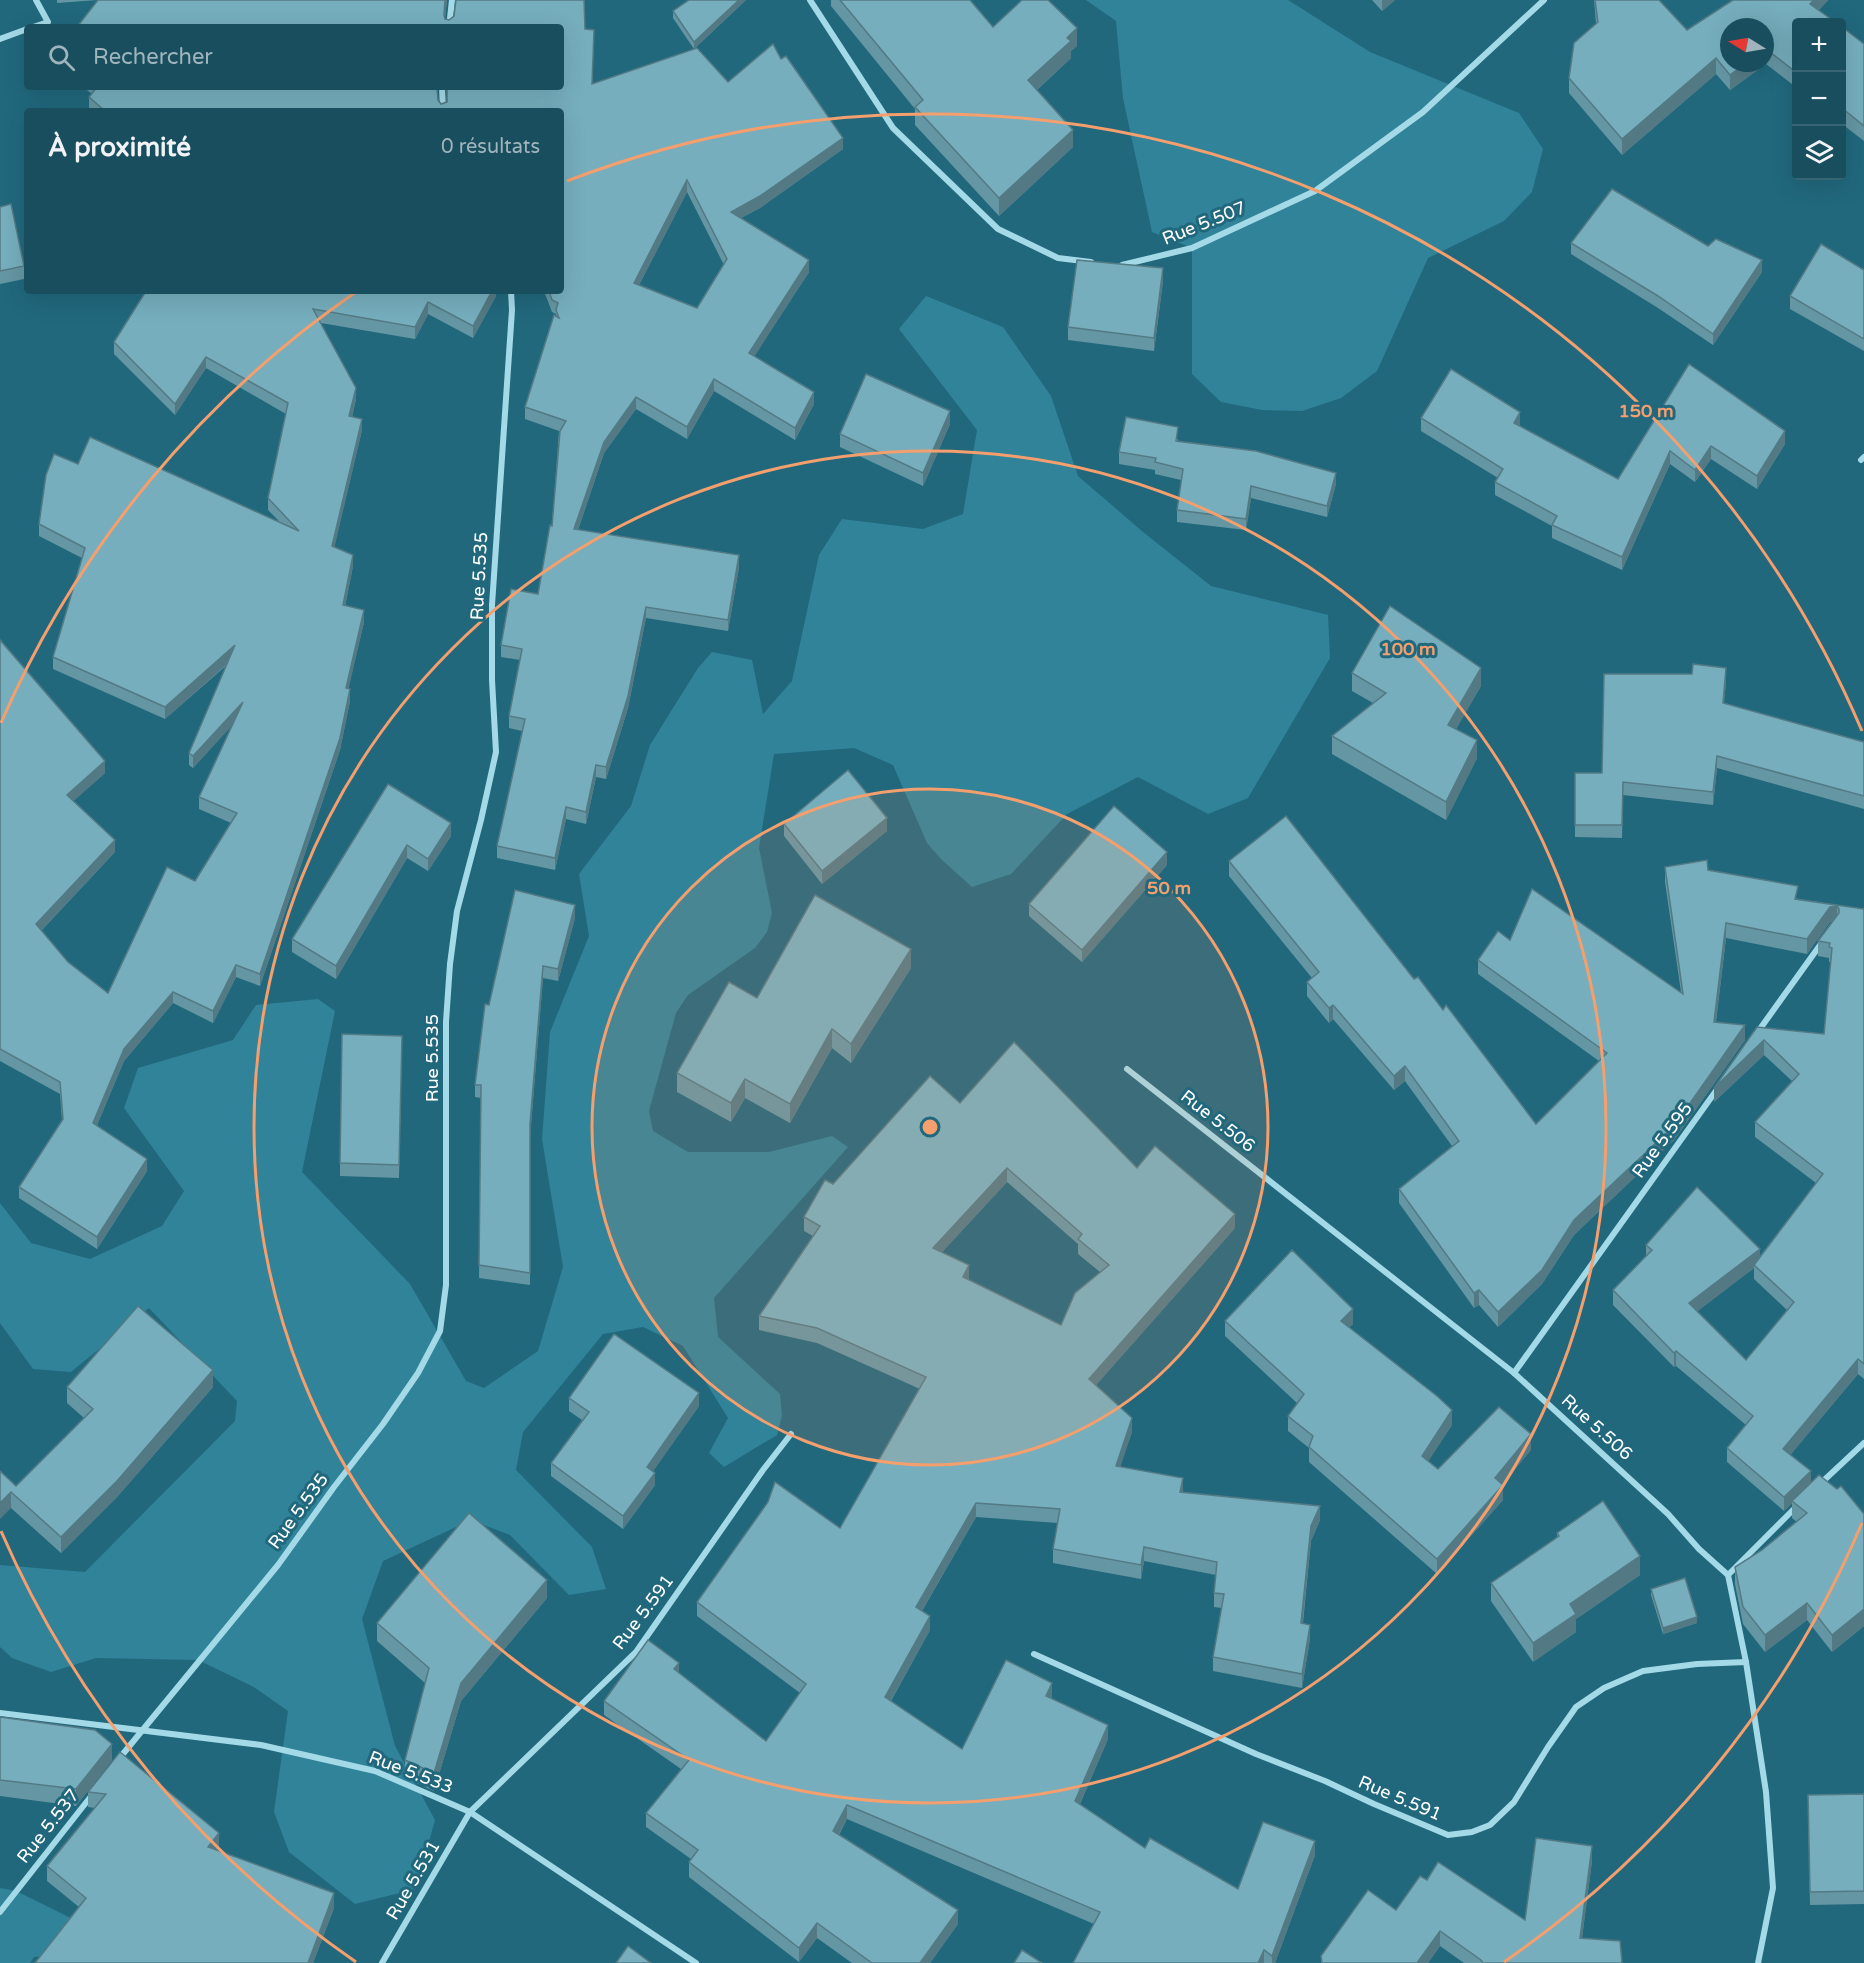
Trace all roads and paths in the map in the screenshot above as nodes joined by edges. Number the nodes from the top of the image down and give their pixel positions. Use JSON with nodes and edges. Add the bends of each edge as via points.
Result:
{"nodes":[{"id":1,"x":36,"y":0,"type":"edge"},
{"id":2,"x":452,"y":0,"type":"edge"},
{"id":3,"x":810,"y":0,"type":"edge"},
{"id":4,"x":1544,"y":0,"type":"edge"},
{"id":5,"x":42,"y":24,"type":"edge"},
{"id":6,"x":449,"y":24,"type":"edge"},
{"id":7,"x":24,"y":30,"type":"edge"},
{"id":8,"x":0,"y":39,"type":"edge"},
{"id":9,"x":442,"y":90,"type":"edge"},
{"id":10,"x":443,"y":108,"type":"edge"},
{"id":11,"x":1103,"y":263,"type":"edge"},
{"id":12,"x":1115,"y":264,"type":"edge"},
{"id":13,"x":511,"y":294,"type":"edge"},
{"id":14,"x":1827,"y":935,"type":"edge"},
{"id":15,"x":1751,"y":1042,"type":"edge"},
{"id":16,"x":1127,"y":1069,"type":"dead end"},
{"id":17,"x":1723,"y":1081,"type":"edge"},
{"id":18,"x":1514,"y":1373,"type":"junction"},
{"id":19,"x":791,"y":1434,"type":"dead end"},
{"id":20,"x":1864,"y":1443,"type":"edge"},
{"id":21,"x":1815,"y":1489,"type":"edge"},
{"id":22,"x":1807,"y":1496,"type":"edge"},
{"id":23,"x":1728,"y":1575,"type":"junction"},
{"id":24,"x":1034,"y":1654,"type":"dead end"},
{"id":25,"x":1746,"y":1662,"type":"junction"},
{"id":26,"x":0,"y":1713,"type":"edge"},
{"id":27,"x":142,"y":1730,"type":"junction"},
{"id":28,"x":114,"y":1766,"type":"edge"},
{"id":29,"x":99,"y":1785,"type":"edge"},
{"id":30,"x":470,"y":1812,"type":"junction"},
{"id":31,"x":0,"y":1912,"type":"edge"},
{"id":32,"x":382,"y":1963,"type":"edge"},
{"id":33,"x":696,"y":1963,"type":"edge"},
{"id":34,"x":1758,"y":1963,"type":"edge"}],
"edges":[{"from":1,"to":5,"type":"street","via":[[48,22]]},
{"from":2,"to":6,"type":"street"},
{"from":3,"to":11,"type":"street","via":[[893,128],[998,229],[1058,258]]},
{"from":4,"to":12,"type":"street","name":"Rue 5.507","via":[[1423,112],[1315,191],[1192,248],[1126,266]]},
{"from":7,"to":8,"type":"street"},
{"from":9,"to":10,"type":"street"},
{"from":13,"to":27,"type":"street","name":"Rue 5.535","via":[[492,605],[496,752],[457,911],[450,964],[446,1022],[446,1285],[440,1331],[418,1373],[383,1424],[278,1565]]},
{"from":14,"to":15,"type":"street"},
{"from":16,"to":18,"type":"street","name":"Rue 5.506"},
{"from":17,"to":18,"type":"street","name":"Rue 5.595"},
{"from":18,"to":23,"type":"street","name":"Rue 5.506","via":[[1668,1514]]},
{"from":19,"to":30,"type":"street","name":"Rue 5.591","via":[[636,1652]]},
{"from":20,"to":21,"type":"street"},
{"from":22,"to":23,"type":"street"},
{"from":23,"to":25,"type":"street"},
{"from":24,"to":25,"type":"street","name":"Rue 5.591","via":[[1448,1835],[1490,1825],[1514,1802],[1576,1707],[1604,1688],[1643,1671]]},
{"from":25,"to":34,"type":"street","via":[[1766,1792],[1773,1888]]},
{"from":26,"to":27,"type":"street","name":"Rue 5.533"},
{"from":27,"to":28,"type":"street"},
{"from":27,"to":30,"type":"street","name":"Rue 5.533","via":[[261,1745],[375,1771]]},
{"from":29,"to":31,"type":"street","name":"Rue 5.537"},
{"from":30,"to":32,"type":"street","name":"Rue 5.531"},
{"from":30,"to":33,"type":"street","name":"Rue 5.533"}]}
